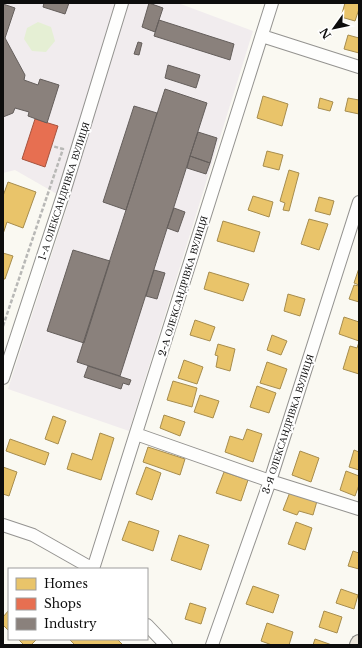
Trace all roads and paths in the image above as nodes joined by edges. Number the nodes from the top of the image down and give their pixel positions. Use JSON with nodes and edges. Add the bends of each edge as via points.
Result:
{"nodes":[{"id":1,"x":122,"y":3,"type":"edge"},
{"id":2,"x":272,"y":3,"type":"edge"},
{"id":3,"x":262,"y":36,"type":"junction"},
{"id":4,"x":359,"y":67,"type":"edge"},
{"id":5,"x":52,"y":146,"type":"dead end"},
{"id":6,"x":359,"y":202,"type":"edge"},
{"id":7,"x":3,"y":326,"type":"edge"},
{"id":8,"x":3,"y":378,"type":"edge"},
{"id":9,"x":136,"y":434,"type":"junction"},
{"id":10,"x":270,"y":481,"type":"junction"},
{"id":11,"x":359,"y":509,"type":"edge"},
{"id":12,"x":3,"y":525,"type":"edge"},
{"id":13,"x":91,"y":568,"type":"edge"},
{"id":14,"x":93,"y":568,"type":"edge"},
{"id":15,"x":148,"y":627,"type":"edge"},
{"id":16,"x":166,"y":645,"type":"edge"},
{"id":17,"x":212,"y":645,"type":"edge"}],
"edges":[{"from":1,"to":8,"type":"street","name":"1-А ОЛЕКСАНДРІВКА ВУЛИЦЯ","via":[[65,190]]},
{"from":2,"to":3,"type":"street","name":"2-А ОЛЕКСАНДРІВКА ВУЛИЦЯ"},
{"from":3,"to":4,"type":"street"},
{"from":3,"to":9,"type":"street","name":"2-А ОЛЕКСАНДРІВКА ВУЛИЦЯ"},
{"from":5,"to":7,"type":"path","via":[[63,148]]},
{"from":6,"to":10,"type":"street","name":"3-Я ОЛЕКСАНДРІВКА ВУЛИЦЯ"},
{"from":9,"to":10,"type":"street"},
{"from":9,"to":14,"type":"street","name":"2-А ОЛЕКСАНДРІВКА ВУЛИЦЯ"},
{"from":10,"to":11,"type":"street"},
{"from":10,"to":17,"type":"street","name":"3-Я ОЛЕКСАНДРІВКА ВУЛИЦЯ"},
{"from":12,"to":13,"type":"street","via":[[33,535]]},
{"from":15,"to":16,"type":"street"}]}
